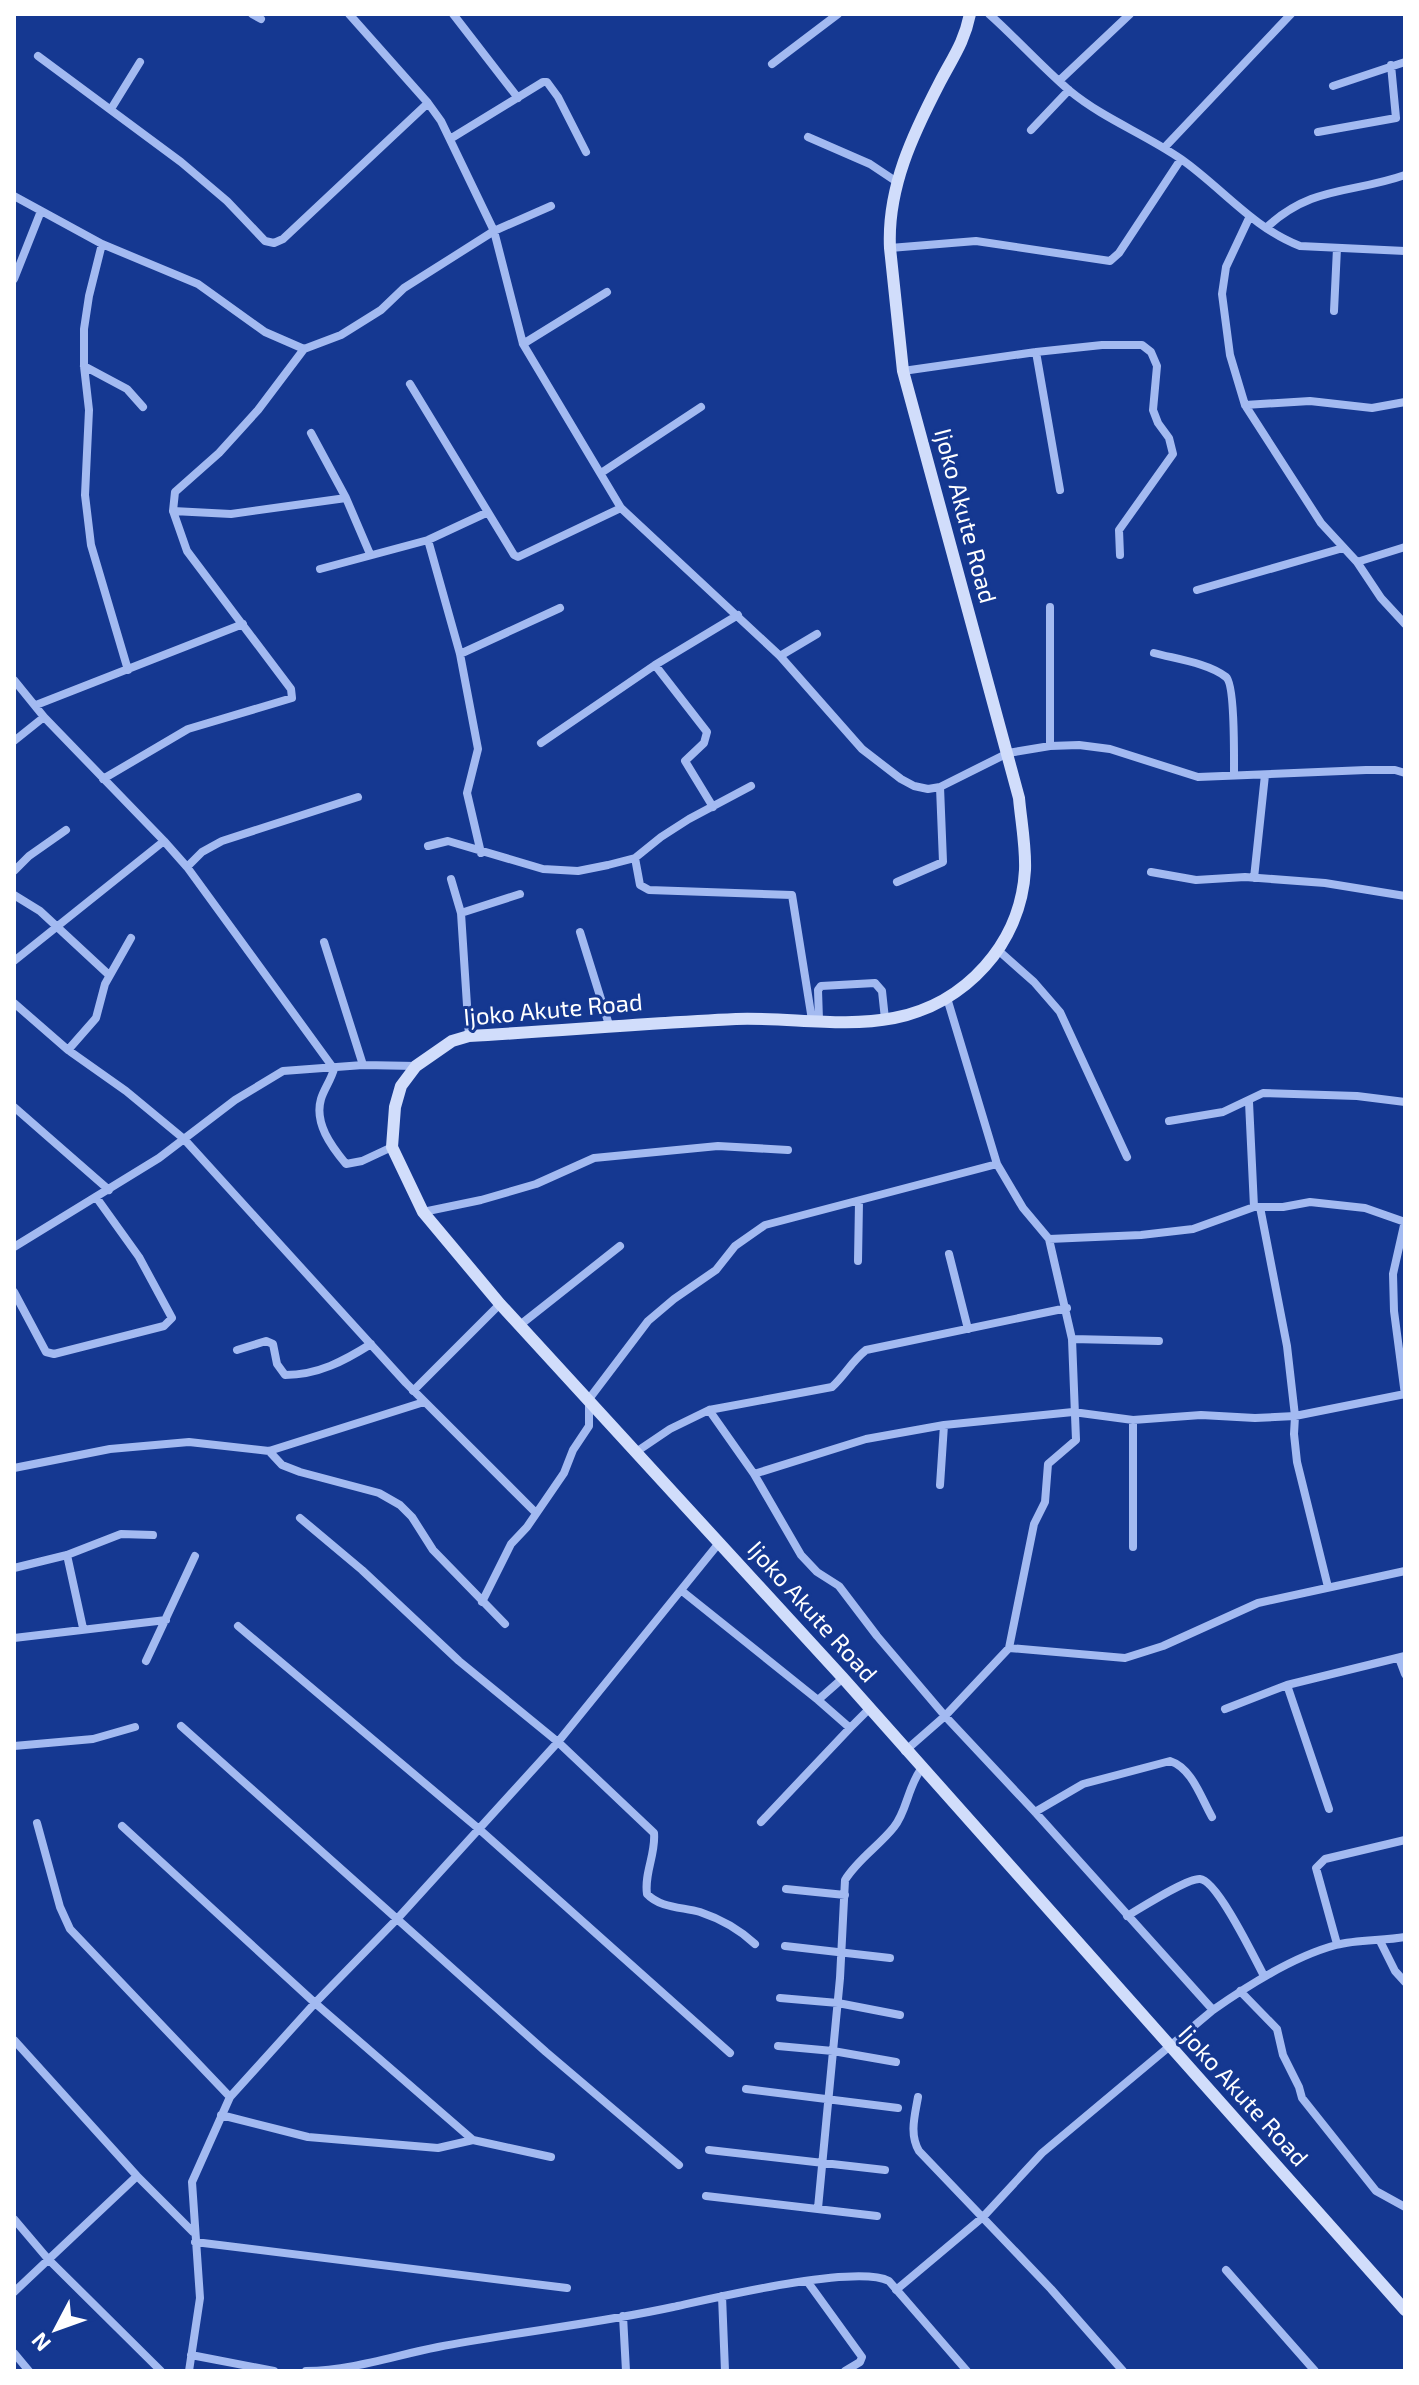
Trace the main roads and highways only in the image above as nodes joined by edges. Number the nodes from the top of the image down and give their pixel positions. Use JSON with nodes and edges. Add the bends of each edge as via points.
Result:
{"nodes":[{"id":1,"x":970,"y":14,"type":"edge"},
{"id":2,"x":1405,"y":2310,"type":"edge"}],
"edges":[{"from":1,"to":2,"type":"main road","name":"Ijoko Akute Road","via":[[958,54],[921,118],[897,182],[889,232],[903,371],[1019,798],[1025,870],[1016,914],[999,951],[947,998],[885,1019],[736,1019],[452,1041],[416,1066],[401,1086],[392,1147],[423,1212],[500,1304],[843,1678]]}]}
